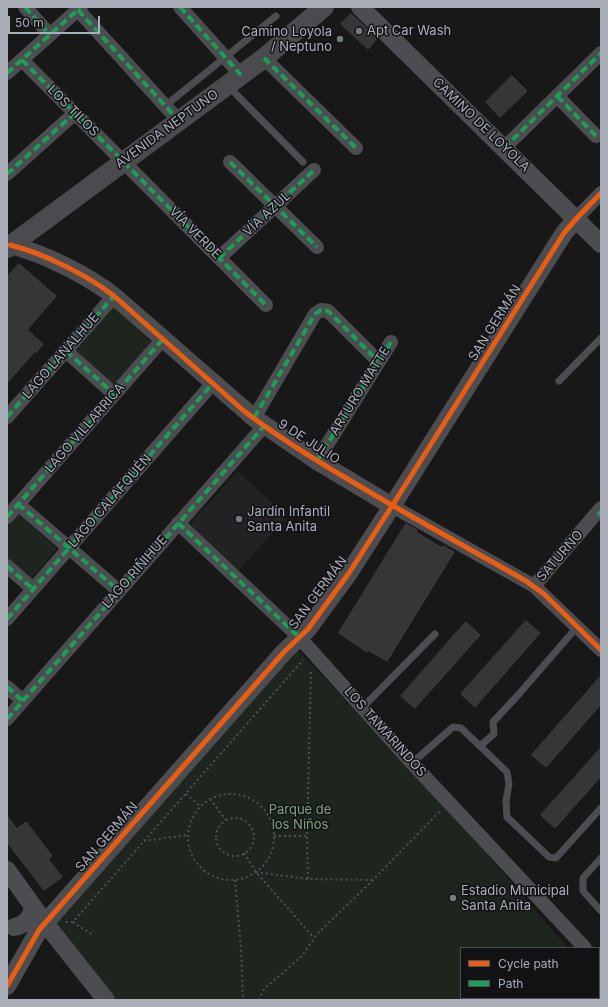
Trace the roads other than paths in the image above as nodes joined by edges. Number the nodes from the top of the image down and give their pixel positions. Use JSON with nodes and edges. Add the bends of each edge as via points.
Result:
{"nodes":[{"id":1,"x":25,"y":7,"type":"edge"},
{"id":2,"x":180,"y":7,"type":"edge"},
{"id":3,"x":324,"y":7,"type":"edge"},
{"id":4,"x":360,"y":7,"type":"edge"},
{"id":5,"x":79,"y":8,"type":"edge"},
{"id":6,"x":276,"y":16,"type":"dead end"},
{"id":7,"x":50,"y":35,"type":"junction"},
{"id":8,"x":600,"y":56,"type":"edge"},
{"id":9,"x":226,"y":58,"type":"junction"},
{"id":10,"x":264,"y":58,"type":"junction"},
{"id":11,"x":22,"y":60,"type":"junction"},
{"id":12,"x":7,"y":73,"type":"edge"},
{"id":13,"x":234,"y":80,"type":"junction"},
{"id":14,"x":557,"y":96,"type":"junction"},
{"id":15,"x":165,"y":106,"type":"junction"},
{"id":16,"x":76,"y":113,"type":"junction"},
{"id":17,"x":179,"y":121,"type":"junction"},
{"id":18,"x":596,"y":136,"type":"dead end"},
{"id":19,"x":356,"y":148,"type":"dead end"},
{"id":20,"x":504,"y":148,"type":"junction"},
{"id":21,"x":124,"y":162,"type":"junction"},
{"id":22,"x":230,"y":162,"type":"dead end"},
{"id":23,"x":308,"y":166,"type":"joint"},
{"id":24,"x":7,"y":174,"type":"edge"},
{"id":25,"x":601,"y":193,"type":"edge"},
{"id":26,"x":275,"y":206,"type":"junction"},
{"id":27,"x":576,"y":219,"type":"junction"},
{"id":28,"x":601,"y":244,"type":"edge"},
{"id":29,"x":8,"y":246,"type":"edge"},
{"id":30,"x":317,"y":247,"type":"dead end"},
{"id":31,"x":219,"y":258,"type":"junction"},
{"id":32,"x":114,"y":296,"type":"junction"},
{"id":33,"x":266,"y":305,"type":"dead end"},
{"id":34,"x":601,"y":338,"type":"edge"},
{"id":35,"x":163,"y":339,"type":"junction"},
{"id":36,"x":391,"y":342,"type":"dead end"},
{"id":37,"x":66,"y":351,"type":"junction"},
{"id":38,"x":378,"y":361,"type":"junction"},
{"id":39,"x":559,"y":381,"type":"dead end"},
{"id":40,"x":213,"y":383,"type":"junction"},
{"id":41,"x":114,"y":394,"type":"junction"},
{"id":42,"x":7,"y":417,"type":"edge"},
{"id":43,"x":259,"y":422,"type":"junction"},
{"id":44,"x":317,"y":461,"type":"junction"},
{"id":45,"x":18,"y":504,"type":"junction"},
{"id":46,"x":392,"y":506,"type":"junction"},
{"id":47,"x":600,"y":512,"type":"edge"},
{"id":48,"x":7,"y":517,"type":"edge"},
{"id":49,"x":178,"y":523,"type":"junction"},
{"id":50,"x":69,"y":548,"type":"junction"},
{"id":51,"x":7,"y":566,"type":"edge"},
{"id":52,"x":534,"y":586,"type":"junction"},
{"id":53,"x":33,"y":589,"type":"junction"},
{"id":54,"x":119,"y":591,"type":"junction"},
{"id":55,"x":7,"y":619,"type":"edge"},
{"id":56,"x":577,"y":627,"type":"junction"},
{"id":57,"x":435,"y":634,"type":"dead end"},
{"id":58,"x":299,"y":637,"type":"junction"},
{"id":59,"x":601,"y":650,"type":"edge"},
{"id":60,"x":7,"y":687,"type":"edge"},
{"id":61,"x":23,"y":701,"type":"junction"},
{"id":62,"x":362,"y":708,"type":"junction"},
{"id":63,"x":7,"y":719,"type":"edge"},
{"id":64,"x":480,"y":746,"type":"junction"},
{"id":65,"x":412,"y":763,"type":"junction"},
{"id":66,"x":601,"y":808,"type":"edge"},
{"id":67,"x":601,"y":858,"type":"edge"},
{"id":68,"x":7,"y":870,"type":"edge"},
{"id":69,"x":33,"y":906,"type":"junction"},
{"id":70,"x":601,"y":911,"type":"edge"},
{"id":71,"x":11,"y":925,"type":"edge"},
{"id":72,"x":44,"y":930,"type":"junction"},
{"id":73,"x":584,"y":947,"type":"edge"},
{"id":74,"x":7,"y":986,"type":"edge"},
{"id":75,"x":106,"y":1000,"type":"edge"}],
"edges":[{"from":1,"to":7,"type":"street"},
{"from":2,"to":9,"type":"street"},
{"from":3,"to":10,"type":"main road","name":"AVENIDA NEPTUNO"},
{"from":4,"to":20,"type":"street","name":"CAMINO DE LOYOLA"},
{"from":5,"to":7,"type":"street"},
{"from":5,"to":15,"type":"street"},
{"from":6,"to":9,"type":"lane"},
{"from":7,"to":11,"type":"street"},
{"from":8,"to":14,"type":"street"},
{"from":9,"to":13,"type":"street"},
{"from":9,"to":15,"type":"lane"},
{"from":10,"to":13,"type":"main road","name":"AVENIDA NEPTUNO"},
{"from":10,"to":19,"type":"street"},
{"from":11,"to":12,"type":"street"},
{"from":11,"to":16,"type":"street","name":"LOS TILOS"},
{"from":13,"to":17,"type":"main road","name":"AVENIDA NEPTUNO"},
{"from":13,"to":23,"type":"lane"},
{"from":14,"to":18,"type":"street"},
{"from":14,"to":20,"type":"street"},
{"from":15,"to":17,"type":"street"},
{"from":16,"to":21,"type":"street","name":"LOS TILOS"},
{"from":16,"to":24,"type":"street"},
{"from":17,"to":21,"type":"main road","name":"AVENIDA NEPTUNO"},
{"from":20,"to":27,"type":"street","name":"CAMINO DE LOYOLA"},
{"from":21,"to":29,"type":"main road","name":"AVENIDA NEPTUNO"},
{"from":21,"to":31,"type":"street","name":"VÍA VERDE"},
{"from":22,"to":26,"type":"street"},
{"from":23,"to":26,"type":"street","name":"VÍA AZUL"},
{"from":25,"to":27,"type":"street"},
{"from":26,"to":30,"type":"street"},
{"from":26,"to":31,"type":"street","name":"VÍA AZUL"},
{"from":27,"to":28,"type":"street","name":"CAMINO DE LOYOLA"},
{"from":27,"to":46,"type":"street","name":"SAN GERMÁN","via":[[564,233]]},
{"from":29,"to":32,"type":"street","name":"9 DE JULIO","via":[[38,254],[102,286]]},
{"from":31,"to":33,"type":"street","name":"VÍA VERDE"},
{"from":32,"to":35,"type":"street","name":"9 DE JULIO"},
{"from":32,"to":37,"type":"street","name":"LAGO LANALHUE"},
{"from":34,"to":39,"type":"lane"},
{"from":35,"to":40,"type":"street","name":"9 DE JULIO"},
{"from":35,"to":41,"type":"street","name":"LAGO VILLARRICA"},
{"from":36,"to":38,"type":"street","name":"ARTURO MATTE"},
{"from":37,"to":41,"type":"street"},
{"from":37,"to":42,"type":"street","name":"LAGO LANALHUE"},
{"from":38,"to":43,"type":"street","name":"LAGO RIÑIHUE","via":[[328,311],[320,310],[315,314]]},
{"from":38,"to":44,"type":"street","name":"ARTURO MATTE"},
{"from":40,"to":43,"type":"street","name":"9 DE JULIO"},
{"from":40,"to":50,"type":"street","name":"LAGO CALAFQUÉN"},
{"from":41,"to":45,"type":"street","name":"LAGO VILLARRICA"},
{"from":43,"to":44,"type":"street","name":"9 DE JULIO"},
{"from":43,"to":49,"type":"street","name":"LAGO RIÑIHUE"},
{"from":44,"to":46,"type":"street","name":"9 DE JULIO"},
{"from":45,"to":48,"type":"street","name":"LAGO VILLARRICA"},
{"from":45,"to":50,"type":"street"},
{"from":46,"to":52,"type":"street","name":"9 DE JULIO"},
{"from":46,"to":58,"type":"street","name":"SAN GERMÁN","via":[[349,573],[308,629]]},
{"from":47,"to":52,"type":"street","name":"SATURNO"},
{"from":49,"to":54,"type":"street","name":"LAGO RIÑIHUE"},
{"from":49,"to":58,"type":"street","name":"LOS TAMARINDOS"},
{"from":50,"to":53,"type":"street","name":"LAGO CALAFQUÉN"},
{"from":50,"to":54,"type":"street"},
{"from":51,"to":53,"type":"street"},
{"from":52,"to":56,"type":"street","name":"9 DE JULIO"},
{"from":53,"to":55,"type":"street","name":"LAGO CALAFQUÉN"},
{"from":54,"to":61,"type":"street","name":"LAGO RIÑIHUE"},
{"from":56,"to":59,"type":"street","name":"9 DE JULIO"},
{"from":56,"to":64,"type":"lane","via":[[493,722],[494,734]]},
{"from":57,"to":62,"type":"lane"},
{"from":58,"to":62,"type":"street","name":"LOS TAMARINDOS"},
{"from":58,"to":72,"type":"street","name":"SAN GERMÁN"},
{"from":60,"to":61,"type":"street"},
{"from":61,"to":63,"type":"street","name":"LAGO RIÑIHUE"},
{"from":62,"to":65,"type":"street","name":"LOS TAMARINDOS"},
{"from":64,"to":65,"type":"lane","via":[[461,728],[453,727]]},
{"from":64,"to":66,"type":"lane","via":[[507,772],[507,817],[549,857],[556,858]]},
{"from":65,"to":73,"type":"street","name":"LOS TAMARINDOS"},
{"from":67,"to":70,"type":"lane","via":[[583,878],[583,891]]},
{"from":68,"to":69,"type":"street"},
{"from":69,"to":71,"type":"street","via":[[28,920],[20,926]]},
{"from":69,"to":72,"type":"street"},
{"from":71,"to":72,"type":"street"},
{"from":72,"to":74,"type":"street","name":"SAN GERMÁN"},
{"from":72,"to":75,"type":"street"}]}
